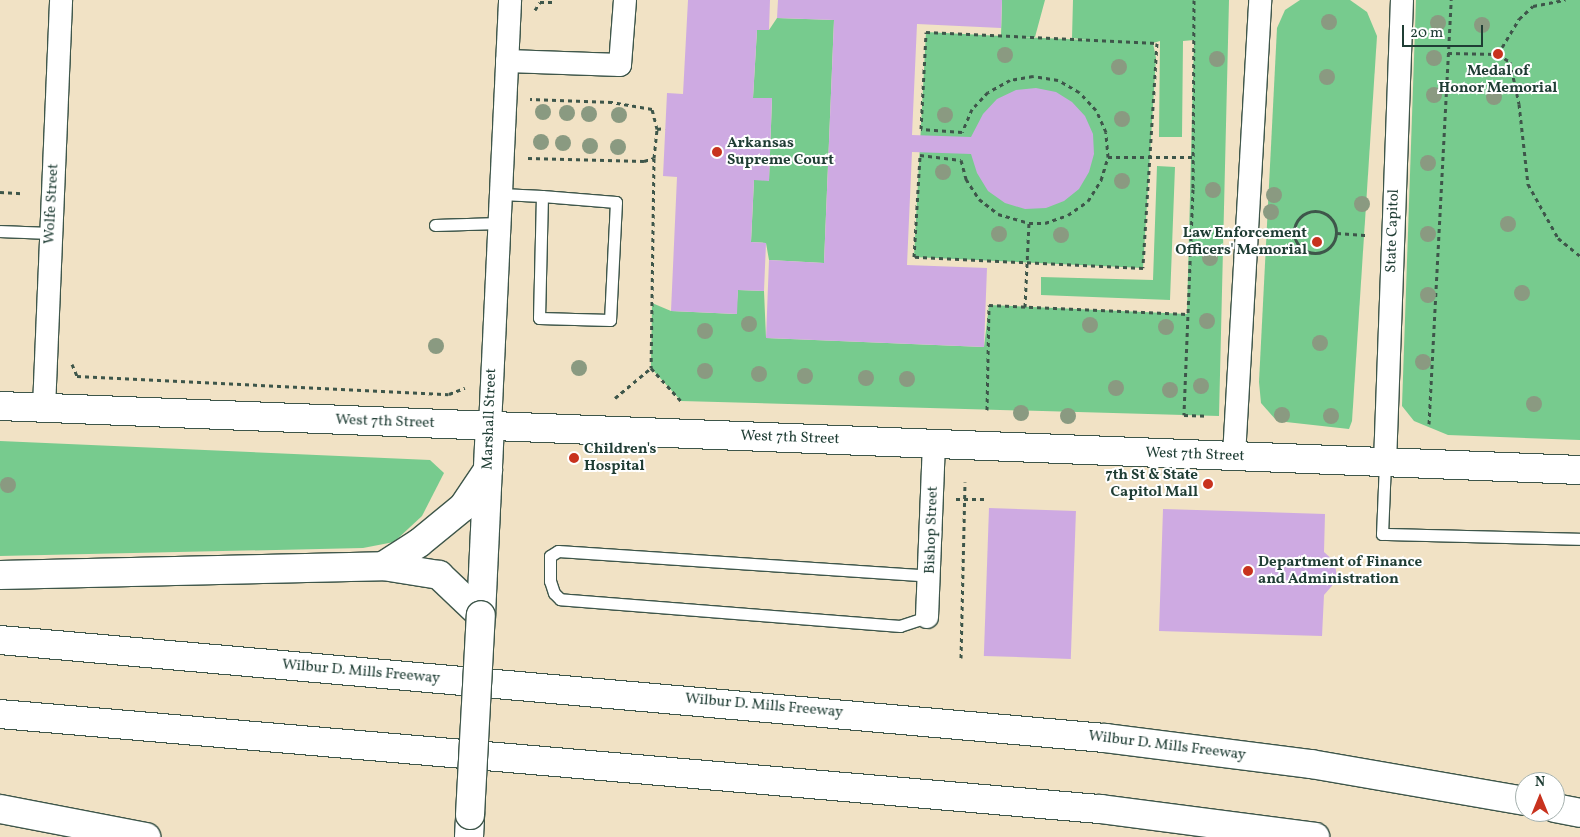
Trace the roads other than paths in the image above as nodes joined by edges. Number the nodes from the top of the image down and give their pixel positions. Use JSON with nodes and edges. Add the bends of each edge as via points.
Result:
{"nodes":[{"id":1,"x":61,"y":0,"type":"edge"},
{"id":2,"x":510,"y":0,"type":"edge"},
{"id":3,"x":625,"y":0,"type":"edge"},
{"id":4,"x":1260,"y":0,"type":"edge"},
{"id":5,"x":1402,"y":0,"type":"edge"},
{"id":6,"x":507,"y":61,"type":"junction"},
{"id":7,"x":501,"y":194,"type":"junction"},
{"id":8,"x":542,"y":196,"type":"junction"},
{"id":9,"x":499,"y":223,"type":"junction"},
{"id":10,"x":435,"y":225,"type":"dead end"},
{"id":11,"x":0,"y":231,"type":"edge"},
{"id":12,"x":51,"y":233,"type":"junction"},
{"id":13,"x":0,"y":406,"type":"edge"},
{"id":14,"x":44,"y":408,"type":"junction"},
{"id":15,"x":490,"y":426,"type":"junction"},
{"id":16,"x":934,"y":444,"type":"junction"},
{"id":17,"x":1234,"y":456,"type":"junction"},
{"id":18,"x":1385,"y":463,"type":"junction"},
{"id":19,"x":488,"y":470,"type":"junction"},
{"id":20,"x":1580,"y":470,"type":"edge"},
{"id":21,"x":1580,"y":539,"type":"edge"},
{"id":22,"x":384,"y":566,"type":"junction"},
{"id":23,"x":0,"y":575,"type":"edge"},
{"id":24,"x":930,"y":576,"type":"junction"},
{"id":25,"x":481,"y":615,"type":"junction"},
{"id":26,"x":927,"y":616,"type":"joint"},
{"id":27,"x":0,"y":640,"type":"edge"},
{"id":28,"x":0,"y":714,"type":"edge"},
{"id":29,"x":1515,"y":799,"type":"edge"},
{"id":30,"x":0,"y":809,"type":"edge"},
{"id":31,"x":1565,"y":810,"type":"edge"},
{"id":32,"x":1580,"y":813,"type":"edge"},
{"id":33,"x":470,"y":826,"type":"edge"},
{"id":34,"x":146,"y":837,"type":"edge"},
{"id":35,"x":1315,"y":837,"type":"edge"}],
"edges":[{"from":1,"to":12,"type":"street","name":"Wolfe Street"},
{"from":2,"to":6,"type":"street","name":"Marshall Street"},
{"from":3,"to":6,"type":"street","via":[[620,65]]},
{"from":4,"to":17,"type":"street"},
{"from":5,"to":18,"type":"street","name":"State Capitol"},
{"from":6,"to":7,"type":"street","name":"Marshall Street"},
{"from":7,"to":8,"type":"lane"},
{"from":7,"to":9,"type":"street","name":"Marshall Street"},
{"from":8,"to":8,"type":"lane","via":[[616,202],[610,320],[539,318]]},
{"from":9,"to":10,"type":"lane"},
{"from":9,"to":15,"type":"street","name":"Marshall Street"},
{"from":11,"to":12,"type":"lane"},
{"from":12,"to":14,"type":"street","name":"Wolfe Street"},
{"from":13,"to":14,"type":"main road","name":"West 7th Street"},
{"from":14,"to":15,"type":"main road","name":"West 7th Street"},
{"from":15,"to":16,"type":"main road","name":"West 7th Street"},
{"from":15,"to":19,"type":"main road","name":"Marshall Street"},
{"from":16,"to":17,"type":"main road","name":"West 7th Street"},
{"from":16,"to":24,"type":"street","name":"Bishop Street"},
{"from":17,"to":18,"type":"main road","name":"West 7th Street"},
{"from":18,"to":20,"type":"main road","name":"West 7th Street"},
{"from":18,"to":21,"type":"lane","via":[[1382,534]]},
{"from":19,"to":22,"type":"main road","via":[[463,507]]},
{"from":19,"to":25,"type":"main road","name":"Marshall Street"},
{"from":22,"to":23,"type":"main road"},
{"from":22,"to":25,"type":"main road","via":[[439,575]]},
{"from":24,"to":26,"type":"street","name":"Bishop Street"},
{"from":24,"to":26,"type":"lane","via":[[558,551],[550,556],[550,581],[560,600],[900,626]]},
{"from":25,"to":33,"type":"main road","name":"Marshall Street","bridge":true},
{"from":27,"to":29,"type":"main road","name":"Wilbur D. Mills Freeway","via":[[1105,738],[1311,764]]},
{"from":28,"to":35,"type":"main road","via":[[1100,809]]},
{"from":30,"to":34,"type":"main road"},
{"from":31,"to":32,"type":"main road"}]}
